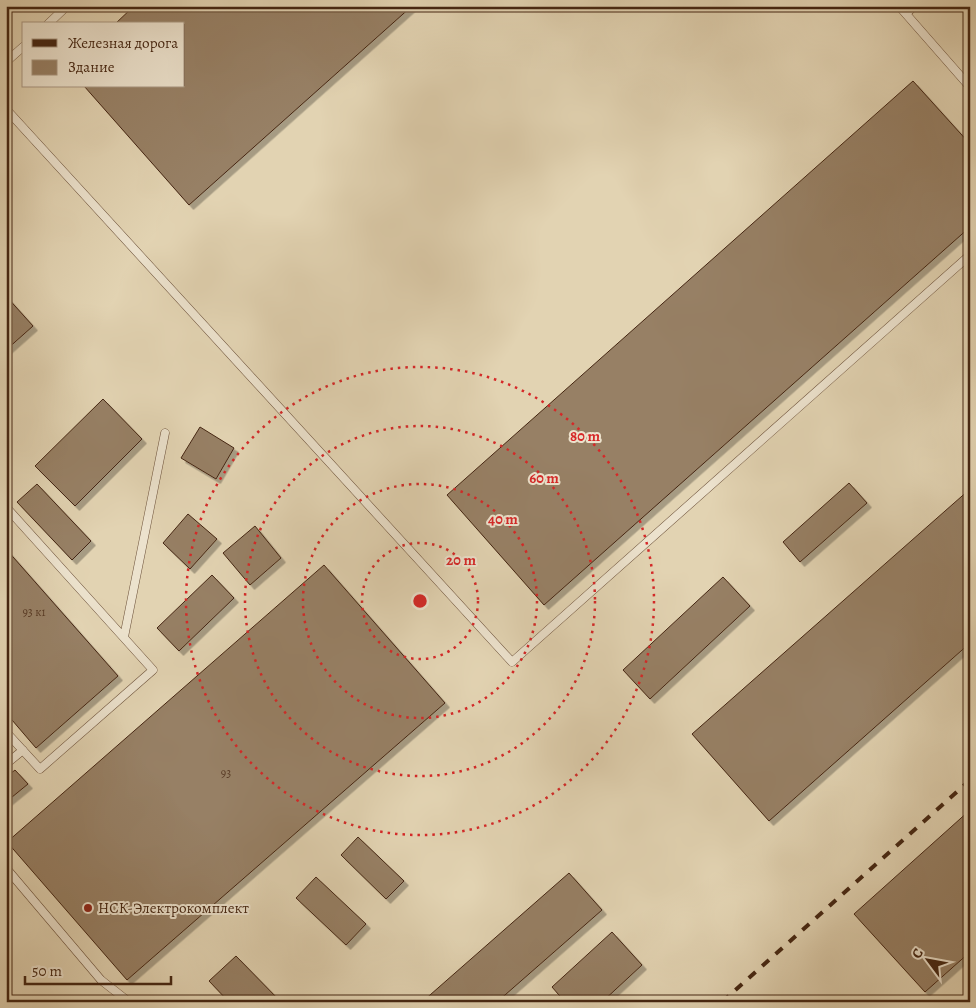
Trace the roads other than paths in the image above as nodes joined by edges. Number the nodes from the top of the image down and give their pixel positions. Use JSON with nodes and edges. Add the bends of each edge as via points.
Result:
{"nodes":[{"id":1,"x":67,"y":6,"type":"edge"},
{"id":2,"x":899,"y":6,"type":"edge"},
{"id":3,"x":914,"y":6,"type":"edge"},
{"id":4,"x":906,"y":14,"type":"junction"},
{"id":5,"x":50,"y":22,"type":"edge"},
{"id":6,"x":22,"y":48,"type":"edge"},
{"id":7,"x":6,"y":62,"type":"edge"},
{"id":8,"x":970,"y":87,"type":"edge"},
{"id":9,"x":6,"y":109,"type":"edge"},
{"id":10,"x":970,"y":255,"type":"edge"},
{"id":11,"x":165,"y":433,"type":"dead end"},
{"id":12,"x":6,"y":507,"type":"edge"},
{"id":13,"x":124,"y":637,"type":"junction"},
{"id":14,"x":6,"y":732,"type":"edge"},
{"id":15,"x":23,"y":750,"type":"junction"},
{"id":16,"x":6,"y":764,"type":"edge"},
{"id":17,"x":6,"y":868,"type":"edge"},
{"id":18,"x":129,"y":1002,"type":"edge"}],
"edges":[{"from":1,"to":5,"type":"lane"},
{"from":2,"to":4,"type":"lane"},
{"from":3,"to":4,"type":"lane"},
{"from":4,"to":8,"type":"lane"},
{"from":6,"to":7,"type":"lane"},
{"from":9,"to":10,"type":"lane","via":[[512,662]]},
{"from":11,"to":13,"type":"lane"},
{"from":12,"to":13,"type":"lane"},
{"from":13,"to":15,"type":"lane","via":[[153,670],[40,769]]},
{"from":14,"to":15,"type":"lane"},
{"from":15,"to":16,"type":"lane"},
{"from":17,"to":18,"type":"lane","via":[[101,980]]}]}
